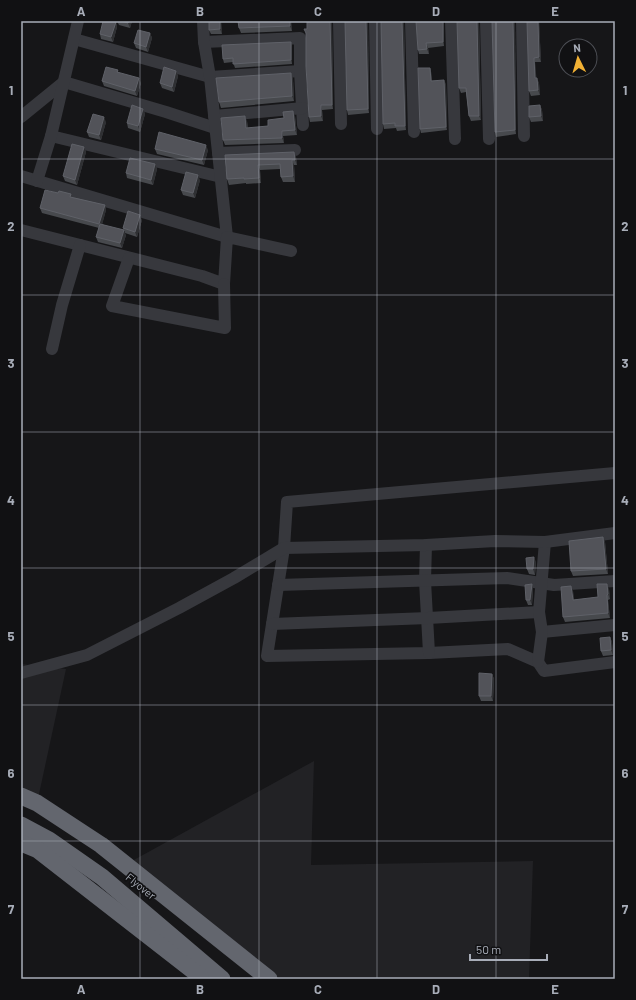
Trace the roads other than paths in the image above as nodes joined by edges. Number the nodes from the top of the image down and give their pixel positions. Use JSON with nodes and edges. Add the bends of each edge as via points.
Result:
{"nodes":[{"id":1,"x":78,"y":21,"type":"edge"},
{"id":2,"x":203,"y":21,"type":"edge"},
{"id":3,"x":339,"y":21,"type":"edge"},
{"id":4,"x":375,"y":21,"type":"edge"},
{"id":5,"x":411,"y":21,"type":"edge"},
{"id":6,"x":451,"y":21,"type":"edge"},
{"id":7,"x":486,"y":21,"type":"edge"},
{"id":8,"x":522,"y":21,"type":"edge"},
{"id":9,"x":74,"y":39,"type":"junction"},
{"id":10,"x":204,"y":42,"type":"junction"},
{"id":11,"x":300,"y":71,"type":"junction"},
{"id":12,"x":210,"y":77,"type":"junction"},
{"id":13,"x":64,"y":82,"type":"junction"},
{"id":14,"x":303,"y":108,"type":"junction"},
{"id":15,"x":21,"y":117,"type":"edge"},
{"id":16,"x":215,"y":122,"type":"junction"},
{"id":17,"x":341,"y":124,"type":"dead end"},
{"id":18,"x":304,"y":125,"type":"dead end"},
{"id":19,"x":377,"y":128,"type":"dead end"},
{"id":20,"x":414,"y":132,"type":"dead end"},
{"id":21,"x":51,"y":136,"type":"junction"},
{"id":22,"x":524,"y":136,"type":"dead end"},
{"id":23,"x":455,"y":139,"type":"dead end"},
{"id":24,"x":490,"y":139,"type":"dead end"},
{"id":25,"x":295,"y":150,"type":"dead end"},
{"id":26,"x":218,"y":153,"type":"junction"},
{"id":27,"x":21,"y":176,"type":"edge"},
{"id":28,"x":221,"y":177,"type":"junction"},
{"id":29,"x":37,"y":181,"type":"junction"},
{"id":30,"x":21,"y":230,"type":"edge"},
{"id":31,"x":227,"y":237,"type":"junction"},
{"id":32,"x":80,"y":245,"type":"junction"},
{"id":33,"x":291,"y":251,"type":"dead end"},
{"id":34,"x":129,"y":258,"type":"junction"},
{"id":35,"x":224,"y":284,"type":"junction"},
{"id":36,"x":52,"y":350,"type":"dead end"},
{"id":37,"x":615,"y":473,"type":"edge"},
{"id":38,"x":615,"y":533,"type":"edge"},
{"id":39,"x":545,"y":542,"type":"junction"},
{"id":40,"x":426,"y":545,"type":"junction"},
{"id":41,"x":284,"y":548,"type":"junction"},
{"id":42,"x":426,"y":581,"type":"junction"},
{"id":43,"x":615,"y":581,"type":"edge"},
{"id":44,"x":542,"y":584,"type":"junction"},
{"id":45,"x":278,"y":585,"type":"junction"},
{"id":46,"x":540,"y":612,"type":"junction"},
{"id":47,"x":428,"y":618,"type":"junction"},
{"id":48,"x":272,"y":624,"type":"junction"},
{"id":49,"x":615,"y":625,"type":"edge"},
{"id":50,"x":542,"y":632,"type":"junction"},
{"id":51,"x":429,"y":654,"type":"junction"},
{"id":52,"x":538,"y":662,"type":"junction"},
{"id":53,"x":615,"y":662,"type":"edge"},
{"id":54,"x":21,"y":673,"type":"edge"},
{"id":55,"x":21,"y":796,"type":"edge"},
{"id":56,"x":21,"y":803,"type":"edge"},
{"id":57,"x":21,"y":825,"type":"edge"},
{"id":58,"x":21,"y":843,"type":"edge"},
{"id":59,"x":204,"y":979,"type":"edge"},
{"id":60,"x":222,"y":979,"type":"edge"},
{"id":61,"x":254,"y":979,"type":"edge"},
{"id":62,"x":269,"y":979,"type":"edge"}],
"edges":[{"from":1,"to":9,"type":"street"},
{"from":2,"to":10,"type":"street"},
{"from":3,"to":17,"type":"street"},
{"from":4,"to":19,"type":"street"},
{"from":5,"to":20,"type":"street"},
{"from":6,"to":23,"type":"street"},
{"from":7,"to":24,"type":"street"},
{"from":8,"to":22,"type":"street"},
{"from":9,"to":12,"type":"street"},
{"from":9,"to":13,"type":"street"},
{"from":10,"to":11,"type":"street","via":[[300,38]]},
{"from":10,"to":12,"type":"street"},
{"from":11,"to":12,"type":"street"},
{"from":11,"to":14,"type":"street"},
{"from":12,"to":16,"type":"street"},
{"from":13,"to":15,"type":"street"},
{"from":13,"to":16,"type":"street","via":[[166,112]]},
{"from":13,"to":21,"type":"street"},
{"from":14,"to":16,"type":"street"},
{"from":14,"to":18,"type":"street"},
{"from":16,"to":26,"type":"street"},
{"from":21,"to":28,"type":"street"},
{"from":21,"to":29,"type":"street"},
{"from":25,"to":26,"type":"street"},
{"from":26,"to":28,"type":"street"},
{"from":27,"to":29,"type":"street"},
{"from":28,"to":31,"type":"street"},
{"from":29,"to":31,"type":"street"},
{"from":30,"to":32,"type":"street"},
{"from":31,"to":33,"type":"street"},
{"from":31,"to":35,"type":"street"},
{"from":32,"to":34,"type":"street"},
{"from":32,"to":36,"type":"street"},
{"from":34,"to":35,"type":"street"},
{"from":34,"to":35,"type":"street","via":[[112,306],[225,328]]},
{"from":37,"to":41,"type":"street","via":[[287,502]]},
{"from":38,"to":39,"type":"street"},
{"from":39,"to":40,"type":"street","via":[[495,541]]},
{"from":39,"to":44,"type":"street"},
{"from":40,"to":41,"type":"street"},
{"from":40,"to":42,"type":"street"},
{"from":41,"to":45,"type":"street"},
{"from":41,"to":54,"type":"street","via":[[179,608],[86,655]]},
{"from":42,"to":44,"type":"street","via":[[507,578]]},
{"from":42,"to":45,"type":"street"},
{"from":42,"to":47,"type":"street"},
{"from":43,"to":44,"type":"street"},
{"from":44,"to":46,"type":"street"},
{"from":45,"to":48,"type":"street"},
{"from":46,"to":47,"type":"street"},
{"from":46,"to":50,"type":"street"},
{"from":47,"to":48,"type":"street"},
{"from":47,"to":51,"type":"street"},
{"from":48,"to":51,"type":"street","via":[[267,656]]},
{"from":49,"to":50,"type":"street"},
{"from":50,"to":52,"type":"street"},
{"from":51,"to":52,"type":"street","via":[[508,649]]},
{"from":52,"to":53,"type":"street","via":[[544,671]]},
{"from":55,"to":62,"type":"highway","via":[[37,803],[101,845]]},
{"from":56,"to":61,"type":"highway","name":"Flyover","via":[[59,823],[114,863]]},
{"from":57,"to":60,"type":"highway","name":"Flyover","via":[[49,840],[102,877]]},
{"from":58,"to":59,"type":"highway","via":[[38,850]]}]}
